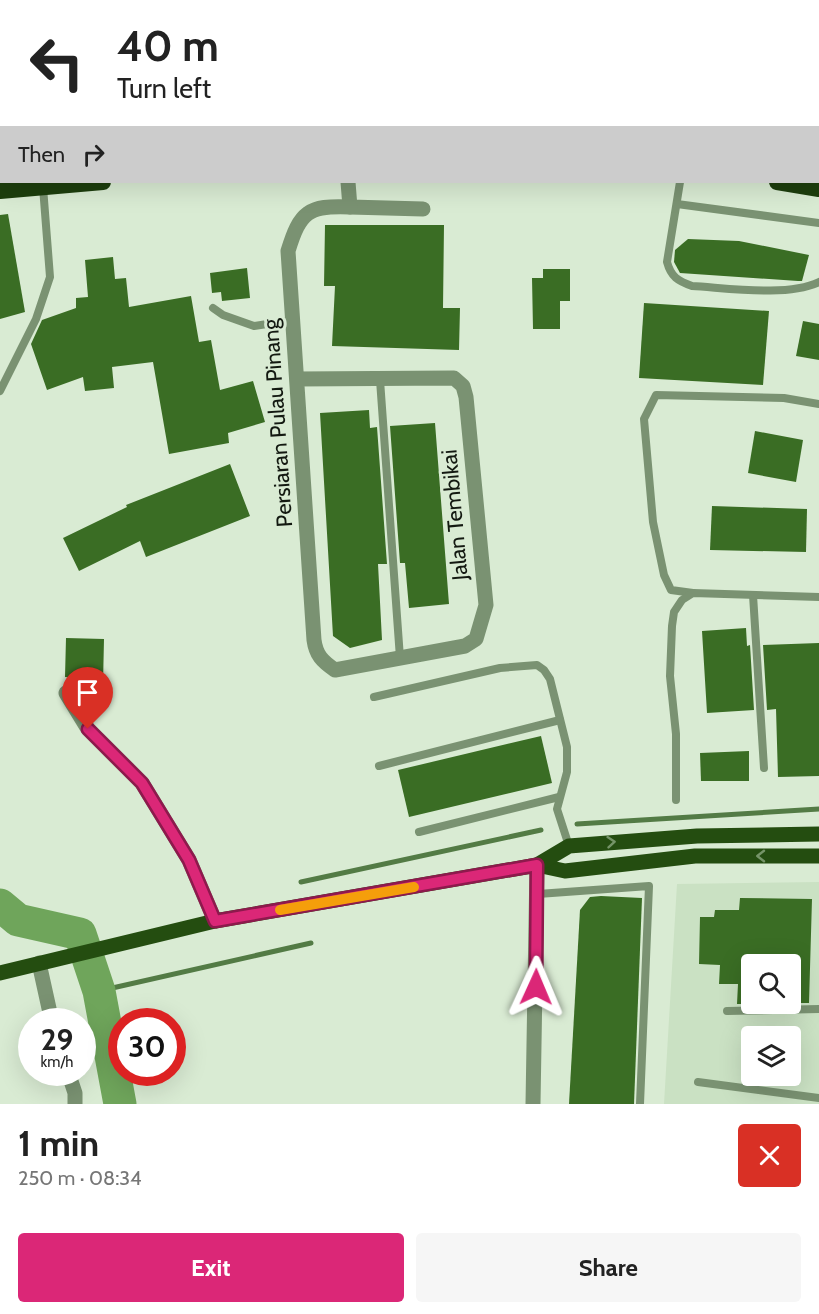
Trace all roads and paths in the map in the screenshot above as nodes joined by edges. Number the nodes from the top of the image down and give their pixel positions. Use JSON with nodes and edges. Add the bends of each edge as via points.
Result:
{"nodes":[{"id":1,"x":88,"y":183,"type":"edge"},
{"id":2,"x":348,"y":183,"type":"edge"},
{"id":3,"x":680,"y":183,"type":"edge"},
{"id":4,"x":783,"y":183,"type":"edge"},
{"id":5,"x":43,"y":186,"type":"junction"},
{"id":6,"x":819,"y":189,"type":"edge"},
{"id":7,"x":0,"y":191,"type":"edge"},
{"id":8,"x":677,"y":204,"type":"junction"},
{"id":9,"x":350,"y":207,"type":"junction"},
{"id":10,"x":423,"y":209,"type":"dead end"},
{"id":11,"x":819,"y":223,"type":"edge"},
{"id":12,"x":819,"y":282,"type":"edge"},
{"id":13,"x":213,"y":308,"type":"dead end"},
{"id":14,"x":293,"y":320,"type":"junction"},
{"id":15,"x":297,"y":379,"type":"junction"},
{"id":16,"x":380,"y":380,"type":"junction"},
{"id":17,"x":0,"y":391,"type":"edge"},
{"id":18,"x":819,"y":404,"type":"edge"},
{"id":19,"x":693,"y":593,"type":"junction"},
{"id":20,"x":753,"y":595,"type":"junction"},
{"id":21,"x":819,"y":597,"type":"edge"},
{"id":22,"x":400,"y":658,"type":"junction"},
{"id":23,"x":66,"y":693,"type":"dead end"},
{"id":24,"x":374,"y":697,"type":"dead end"},
{"id":25,"x":560,"y":720,"type":"junction"},
{"id":26,"x":379,"y":766,"type":"dead end"},
{"id":27,"x":764,"y":768,"type":"dead end"},
{"id":28,"x":559,"y":797,"type":"junction"},
{"id":29,"x":676,"y":800,"type":"dead end"},
{"id":30,"x":419,"y":832,"type":"dead end"},
{"id":31,"x":819,"y":834,"type":"edge"},
{"id":32,"x":569,"y":846,"type":"junction"},
{"id":33,"x":819,"y":856,"type":"edge"},
{"id":34,"x":537,"y":865,"type":"junction"},
{"id":35,"x":538,"y":894,"type":"junction"},
{"id":36,"x":215,"y":921,"type":"junction"},
{"id":37,"x":39,"y":963,"type":"junction"},
{"id":38,"x":0,"y":973,"type":"edge"},
{"id":39,"x":49,"y":1008,"type":"edge"},
{"id":40,"x":819,"y":1009,"type":"edge"},
{"id":41,"x":727,"y":1011,"type":"dead end"},
{"id":42,"x":698,"y":1082,"type":"dead end"},
{"id":43,"x":73,"y":1086,"type":"edge"},
{"id":44,"x":819,"y":1098,"type":"edge"},
{"id":45,"x":75,"y":1104,"type":"edge"},
{"id":46,"x":533,"y":1104,"type":"edge"},
{"id":47,"x":640,"y":1104,"type":"edge"}],
"edges":[{"from":1,"to":5,"type":"highway"},
{"from":2,"to":9,"type":"street"},
{"from":3,"to":8,"type":"lane"},
{"from":4,"to":6,"type":"highway"},
{"from":5,"to":7,"type":"highway"},
{"from":5,"to":17,"type":"lane","via":[[50,277],[36,319]]},
{"from":8,"to":11,"type":"lane"},
{"from":8,"to":12,"type":"lane","via":[[667,262],[671,274],[680,282],[692,286],[784,290]]},
{"from":9,"to":10,"type":"street","name":"Persiaran Pulau Pinang"},
{"from":9,"to":14,"type":"street","name":"Persiaran Pulau Pinang","via":[[315,208],[299,221],[288,251]]},
{"from":13,"to":14,"type":"lane","via":[[254,326]]},
{"from":14,"to":15,"type":"street","name":"Persiaran Pulau Pinang"},
{"from":15,"to":16,"type":"street"},
{"from":15,"to":22,"type":"street","name":"Persiaran Pulau Pinang","via":[[316,652],[335,670]]},
{"from":16,"to":22,"type":"lane"},
{"from":16,"to":22,"type":"street","name":"Jalan Tembikai","via":[[454,378],[463,386],[486,605],[476,639],[465,646]]},
{"from":18,"to":19,"type":"lane","via":[[784,398],[656,396],[644,419],[653,522],[671,590]]},
{"from":19,"to":20,"type":"lane"},
{"from":19,"to":29,"type":"lane","via":[[674,612],[672,626],[670,676],[676,734]]},
{"from":20,"to":21,"type":"lane"},
{"from":20,"to":27,"type":"lane"},
{"from":23,"to":36,"type":"street","via":[[88,729],[142,783],[189,860]]},
{"from":24,"to":25,"type":"lane","via":[[500,668],[537,665],[550,680]]},
{"from":25,"to":26,"type":"lane"},
{"from":25,"to":28,"type":"lane","via":[[567,747],[567,772]]},
{"from":28,"to":30,"type":"lane"},
{"from":28,"to":32,"type":"lane","via":[[557,808]]},
{"from":32,"to":31,"type":"main road","one_way":true,"via":[[697,836]]},
{"from":32,"to":34,"type":"main road"},
{"from":33,"to":34,"type":"main road","one_way":true,"via":[[695,856],[566,871]]},
{"from":34,"to":35,"type":"street"},
{"from":34,"to":36,"type":"main road"},
{"from":35,"to":46,"type":"street"},
{"from":35,"to":47,"type":"lane","via":[[649,886]]},
{"from":36,"to":37,"type":"main road"},
{"from":37,"to":38,"type":"main road"},
{"from":37,"to":39,"type":"street"},
{"from":40,"to":41,"type":"lane"},
{"from":42,"to":44,"type":"lane"},
{"from":43,"to":45,"type":"street"}]}
